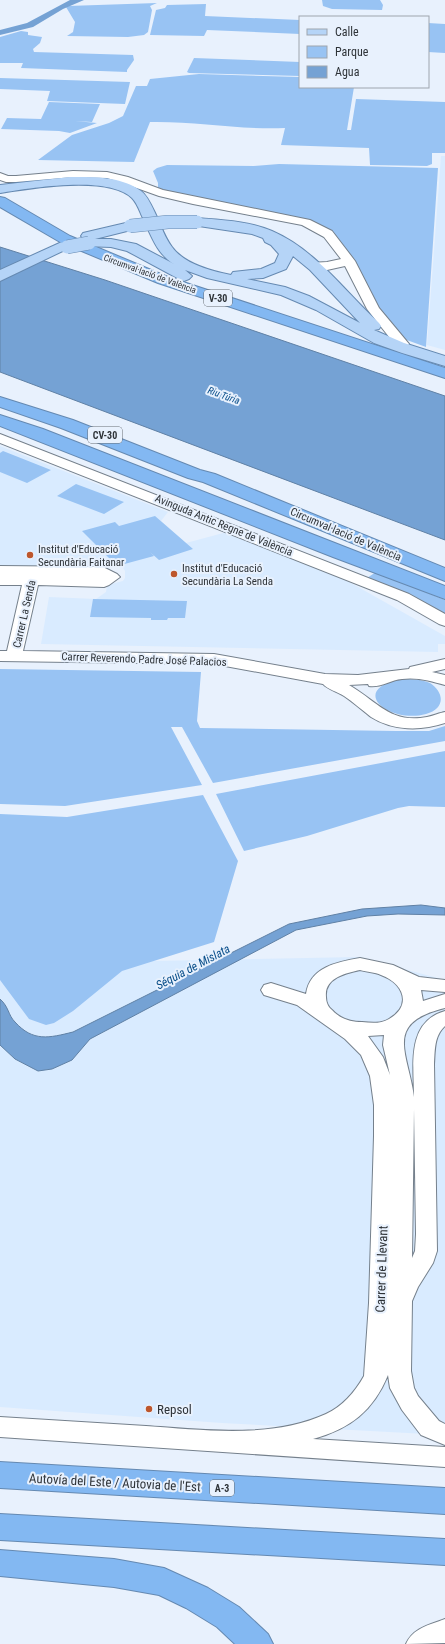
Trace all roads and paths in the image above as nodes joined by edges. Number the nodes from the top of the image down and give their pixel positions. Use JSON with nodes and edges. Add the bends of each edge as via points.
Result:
{"nodes":[{"id":1,"x":0,"y":176,"type":"edge"},
{"id":2,"x":0,"y":189,"type":"edge"},
{"id":3,"x":0,"y":200,"type":"edge"},
{"id":4,"x":248,"y":229,"type":"junction"},
{"id":5,"x":84,"y":241,"type":"junction"},
{"id":6,"x":349,"y":261,"type":"junction"},
{"id":7,"x":314,"y":266,"type":"junction"},
{"id":8,"x":204,"y":272,"type":"junction"},
{"id":9,"x":0,"y":276,"type":"edge"},
{"id":10,"x":304,"y":300,"type":"junction"},
{"id":11,"x":402,"y":344,"type":"junction"},
{"id":12,"x":445,"y":356,"type":"edge"},
{"id":13,"x":445,"y":361,"type":"edge"},
{"id":14,"x":445,"y":373,"type":"edge"},
{"id":15,"x":0,"y":397,"type":"edge"},
{"id":16,"x":0,"y":402,"type":"edge"},
{"id":17,"x":17,"y":408,"type":"junction"},
{"id":18,"x":0,"y":420,"type":"edge"},
{"id":19,"x":0,"y":438,"type":"edge"},
{"id":20,"x":209,"y":478,"type":"junction"},
{"id":21,"x":0,"y":571,"type":"edge"},
{"id":22,"x":445,"y":575,"type":"edge"},
{"id":23,"x":33,"y":576,"type":"junction"},
{"id":24,"x":0,"y":580,"type":"edge"},
{"id":25,"x":414,"y":580,"type":"junction"},
{"id":26,"x":445,"y":592,"type":"edge"},
{"id":27,"x":445,"y":621,"type":"edge"},
{"id":28,"x":7,"y":656,"type":"edge"},
{"id":29,"x":391,"y":675,"type":"junction"},
{"id":30,"x":443,"y":676,"type":"edge"},
{"id":31,"x":311,"y":677,"type":"junction"},
{"id":32,"x":369,"y":706,"type":"junction"},
{"id":33,"x":445,"y":717,"type":"edge"},
{"id":34,"x":402,"y":977,"type":"junction"},
{"id":35,"x":321,"y":980,"type":"junction"},
{"id":36,"x":445,"y":986,"type":"edge"},
{"id":37,"x":445,"y":1001,"type":"edge"},
{"id":38,"x":326,"y":1016,"type":"junction"},
{"id":39,"x":407,"y":1016,"type":"junction"},
{"id":40,"x":440,"y":1020,"type":"edge"},
{"id":41,"x":400,"y":1306,"type":"junction"},
{"id":42,"x":0,"y":1426,"type":"edge"},
{"id":43,"x":445,"y":1435,"type":"edge"},
{"id":44,"x":239,"y":1442,"type":"junction"},
{"id":45,"x":445,"y":1457,"type":"edge"},
{"id":46,"x":0,"y":1475,"type":"edge"},
{"id":47,"x":445,"y":1501,"type":"edge"},
{"id":48,"x":0,"y":1527,"type":"edge"},
{"id":49,"x":445,"y":1552,"type":"edge"},
{"id":50,"x":0,"y":1563,"type":"edge"},
{"id":51,"x":445,"y":1631,"type":"edge"},
{"id":52,"x":257,"y":1644,"type":"edge"},
{"id":53,"x":419,"y":1644,"type":"edge"}],
"edges":[{"from":1,"to":6,"type":"street","via":[[16,179],[73,174],[107,175],[159,193],[306,222],[328,234]]},
{"from":2,"to":8,"type":"main road","via":[[54,181],[103,182],[123,187],[137,194],[166,249],[177,260]]},
{"from":3,"to":14,"type":"highway","name":"Circumval·lació de València","number":"V-30","via":[[65,239],[163,280]]},
{"from":4,"to":5,"type":"main road","bridge":true,"via":[[197,222],[168,222],[130,226]]},
{"from":4,"to":7,"type":"main road","via":[[274,237],[291,246]]},
{"from":4,"to":8,"type":"main road","via":[[276,242],[287,254],[281,266],[264,273],[234,275]]},
{"from":5,"to":9,"type":"main road","bridge":true,"via":[[61,248]]},
{"from":5,"to":10,"type":"main road","via":[[131,248],[170,270],[193,279]]},
{"from":6,"to":7,"type":"street"},
{"from":6,"to":11,"type":"street","via":[[373,309]]},
{"from":7,"to":11,"type":"main road","via":[[359,315],[380,333]]},
{"from":8,"to":10,"type":"main road","via":[[277,290]]},
{"from":10,"to":13,"type":"main road","via":[[321,306],[378,338]]},
{"from":11,"to":12,"type":"main road"},
{"from":15,"to":20,"type":"highway","number":"CV-30","via":[[96,431]]},
{"from":16,"to":17,"type":"highway","name":"Circumval·lació de València"},
{"from":17,"to":20,"type":"highway","name":"Circumval·lació de València","via":[[67,424]]},
{"from":17,"to":25,"type":"highway","via":[[130,455],[312,538]]},
{"from":18,"to":25,"type":"highway"},
{"from":19,"to":27,"type":"street","name":"Avinguda Antic Regne de València","via":[[402,597]]},
{"from":20,"to":22,"type":"highway","name":"Circumval·lació de València"},
{"from":21,"to":23,"type":"street"},
{"from":23,"to":24,"type":"street"},
{"from":23,"to":28,"type":"street","name":"Carrer La Senda"},
{"from":25,"to":26,"type":"highway"},
{"from":28,"to":31,"type":"street","name":"Carrer Reverendo Padre José Palacios","via":[[214,659]]},
{"from":29,"to":30,"type":"street","name":"Carrer Reverendo Padre José Palacios","via":[[411,672]]},
{"from":29,"to":31,"type":"street","name":"Carrer Reverendo Padre José Palacios","via":[[358,680]]},
{"from":29,"to":32,"type":"street","via":[[374,682],[368,690],[366,698]]},
{"from":31,"to":32,"type":"street","name":"Carrer Reverendo Padre José Palacios","via":[[347,689]]},
{"from":32,"to":33,"type":"street","name":"Carrer Reverendo Padre José Palacios","via":[[390,720],[405,723],[436,721]]},
{"from":34,"to":35,"type":"street","via":[[383,968],[360,964],[345,966]]},
{"from":34,"to":36,"type":"street","via":[[415,983]]},
{"from":34,"to":39,"type":"street","via":[[414,996],[413,1007]]},
{"from":35,"to":38,"type":"street","via":[[316,990],[315,1001]]},
{"from":35,"to":38,"type":"street","via":[[308,986],[271,990],[304,1000]]},
{"from":37,"to":39,"type":"street","via":[[419,1009]]},
{"from":38,"to":39,"type":"street","via":[[346,1027],[363,1030],[380,1029],[395,1024]]},
{"from":38,"to":44,"type":"street","name":"Carrer de Llevant","via":[[363,1042],[378,1070],[383,1094],[376,1376],[372,1388],[363,1400],[348,1414],[326,1426]]},
{"from":39,"to":41,"type":"street","name":"Carrer de Llevant","via":[[398,1024],[393,1043],[404,1099]]},
{"from":40,"to":41,"type":"street","name":"Carrer de Llevant","via":[[429,1030],[424,1064],[426,1251],[422,1264],[407,1284]]},
{"from":41,"to":43,"type":"street","name":"Carrer de Llevant","via":[[399,1366],[402,1388],[410,1403],[430,1428]]},
{"from":42,"to":44,"type":"street"},
{"from":44,"to":45,"type":"street"},
{"from":46,"to":47,"type":"highway","name":"Autovía del Este / Autovia de l'Est","number":"A-3"},
{"from":48,"to":49,"type":"highway"},
{"from":50,"to":52,"type":"highway","via":[[114,1572],[164,1582],[228,1617]]},
{"from":51,"to":53,"type":"street"}]}
